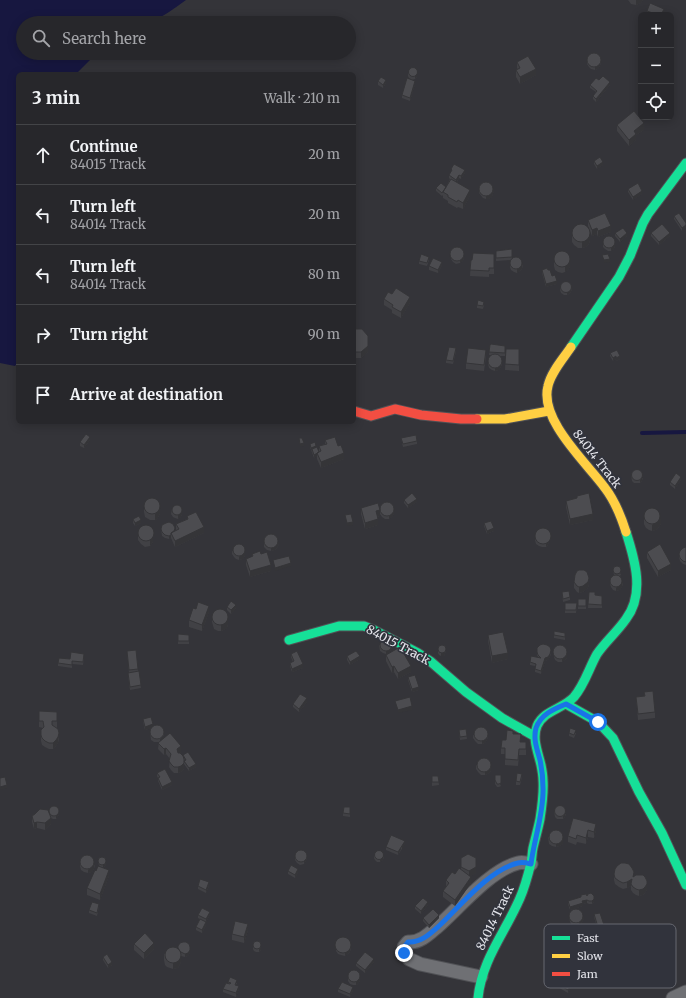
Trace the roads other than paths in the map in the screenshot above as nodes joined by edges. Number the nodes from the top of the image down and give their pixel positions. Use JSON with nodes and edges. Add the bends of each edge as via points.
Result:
{"nodes":[{"id":1,"x":686,"y":163,"type":"edge"},
{"id":2,"x":549,"y":411,"type":"junction"},
{"id":3,"x":356,"y":412,"type":"edge"},
{"id":4,"x":289,"y":640,"type":"dead end"},
{"id":5,"x":566,"y":704,"type":"junction"},
{"id":6,"x":534,"y":736,"type":"junction"},
{"id":7,"x":531,"y":864,"type":"junction"},
{"id":8,"x":686,"y":885,"type":"edge"},
{"id":9,"x":480,"y":978,"type":"junction"},
{"id":10,"x":686,"y":992,"type":"edge"},
{"id":11,"x":478,"y":998,"type":"edge"},
{"id":12,"x":673,"y":998,"type":"edge"}],
"edges":[{"from":1,"to":2,"type":"street","name":"84014 Track","via":[[648,214],[619,277],[555,370],[546,392]]},
{"from":2,"to":3,"type":"street","via":[[505,419],[461,419],[421,415],[395,409],[371,416]]},
{"from":2,"to":5,"type":"street","name":"84014 Track","via":[[555,425],[612,499],[628,535],[637,592],[629,617],[602,647],[575,696]]},
{"from":4,"to":6,"type":"street","name":"84015 Track","via":[[339,626],[364,626],[418,653],[502,718]]},
{"from":5,"to":6,"type":"street","name":"84014 Track","via":[[544,715],[536,726]]},
{"from":5,"to":8,"type":"street","via":[[598,722],[613,738]]},
{"from":6,"to":7,"type":"street","name":"84014 Track","via":[[544,789]]},
{"from":7,"to":9,"type":"street","name":"84014 Track","via":[[518,903]]},
{"from":7,"to":9,"type":"street","via":[[512,865],[494,876],[427,936],[408,942],[404,947],[404,953],[409,959],[420,964]]},
{"from":9,"to":11,"type":"street","name":"84014 Track"},
{"from":10,"to":12,"type":"street"}]}
